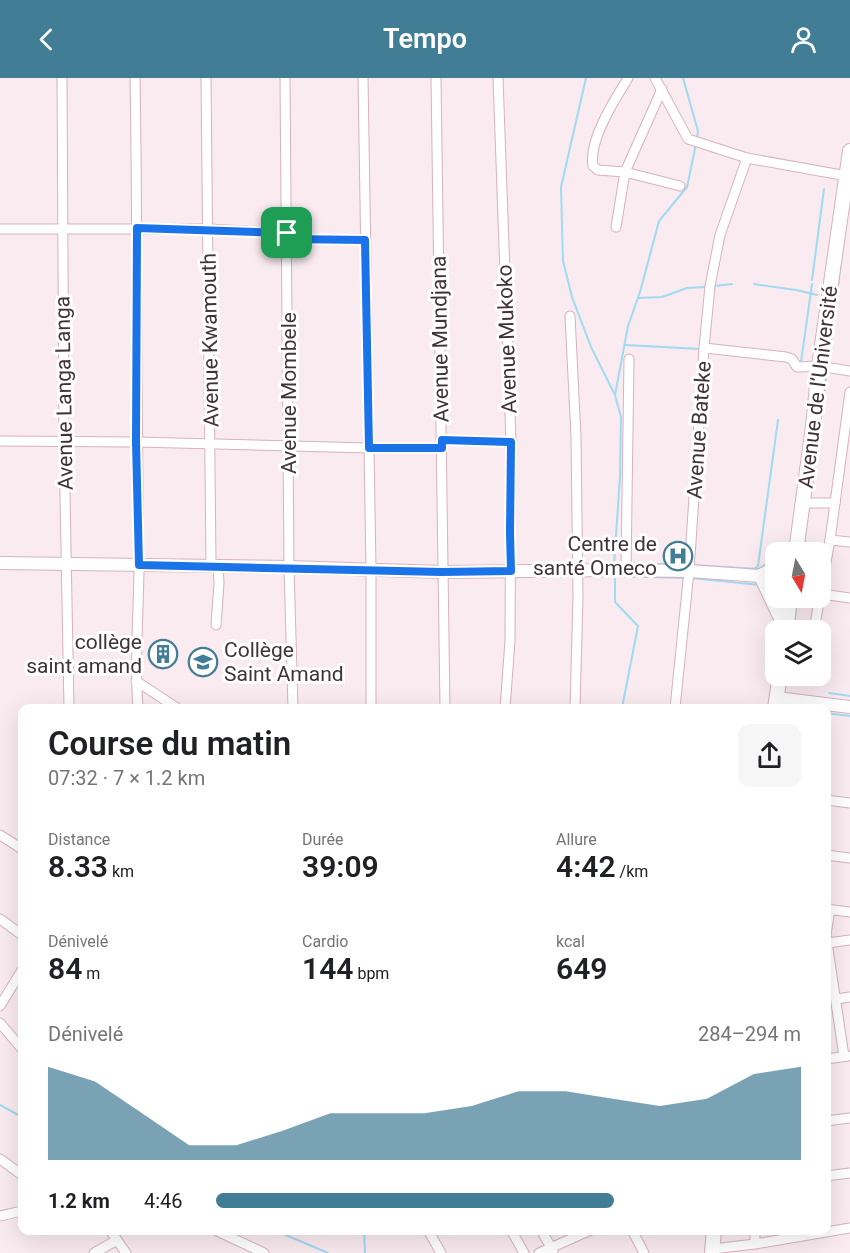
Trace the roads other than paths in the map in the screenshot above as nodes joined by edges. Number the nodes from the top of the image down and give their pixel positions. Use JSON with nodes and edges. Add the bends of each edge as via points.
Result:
{"nodes":[{"id":1,"x":62,"y":78,"type":"edge"},
{"id":2,"x":135,"y":78,"type":"edge"},
{"id":3,"x":206,"y":78,"type":"edge"},
{"id":4,"x":285,"y":78,"type":"edge"},
{"id":5,"x":363,"y":78,"type":"edge"},
{"id":6,"x":436,"y":78,"type":"edge"},
{"id":7,"x":498,"y":78,"type":"edge"},
{"id":8,"x":628,"y":78,"type":"edge"},
{"id":9,"x":655,"y":78,"type":"edge"},
{"id":10,"x":662,"y":89,"type":"junction"},
{"id":11,"x":850,"y":151,"type":"edge"},
{"id":12,"x":747,"y":158,"type":"junction"},
{"id":13,"x":625,"y":172,"type":"junction"},
{"id":14,"x":847,"y":176,"type":"junction"},
{"id":15,"x":680,"y":186,"type":"dead end"},
{"id":16,"x":616,"y":227,"type":"dead end"},
{"id":17,"x":137,"y":228,"type":"junction"},
{"id":18,"x":0,"y":229,"type":"edge"},
{"id":19,"x":208,"y":229,"type":"junction"},
{"id":20,"x":63,"y":230,"type":"junction"},
{"id":21,"x":287,"y":236,"type":"junction"},
{"id":22,"x":365,"y":240,"type":"junction"},
{"id":23,"x":570,"y":316,"type":"dead end"},
{"id":24,"x":704,"y":348,"type":"junction"},
{"id":25,"x":629,"y":359,"type":"dead end"},
{"id":26,"x":819,"y":366,"type":"junction"},
{"id":27,"x":850,"y":370,"type":"edge"},
{"id":28,"x":850,"y":392,"type":"edge"},
{"id":29,"x":848,"y":428,"type":"edge"},
{"id":30,"x":0,"y":441,"type":"edge"},
{"id":31,"x":64,"y":442,"type":"junction"},
{"id":32,"x":136,"y":442,"type":"junction"},
{"id":33,"x":511,"y":442,"type":"junction"},
{"id":34,"x":211,"y":444,"type":"junction"},
{"id":35,"x":442,"y":444,"type":"junction"},
{"id":36,"x":289,"y":446,"type":"junction"},
{"id":37,"x":369,"y":448,"type":"junction"},
{"id":38,"x":838,"y":483,"type":"junction"},
{"id":39,"x":850,"y":484,"type":"edge"},
{"id":40,"x":803,"y":503,"type":"junction"},
{"id":41,"x":835,"y":503,"type":"junction"},
{"id":42,"x":830,"y":540,"type":"joint"},
{"id":43,"x":797,"y":542,"type":"edge"},
{"id":44,"x":850,"y":542,"type":"edge"},
{"id":45,"x":0,"y":563,"type":"edge"},
{"id":46,"x":68,"y":564,"type":"junction"},
{"id":47,"x":139,"y":565,"type":"junction"},
{"id":48,"x":215,"y":566,"type":"junction"},
{"id":49,"x":289,"y":567,"type":"junction"},
{"id":50,"x":371,"y":570,"type":"junction"},
{"id":51,"x":620,"y":570,"type":"junction"},
{"id":52,"x":511,"y":571,"type":"junction"},
{"id":53,"x":576,"y":571,"type":"junction"},
{"id":54,"x":689,"y":571,"type":"junction"},
{"id":55,"x":442,"y":572,"type":"junction"},
{"id":56,"x":765,"y":576,"type":"edge"},
{"id":57,"x":831,"y":595,"type":"edge"},
{"id":58,"x":850,"y":598,"type":"edge"},
{"id":59,"x":216,"y":625,"type":"dead end"},
{"id":60,"x":136,"y":681,"type":"junction"},
{"id":61,"x":778,"y":686,"type":"edge"},
{"id":62,"x":776,"y":703,"type":"edge"},
{"id":63,"x":69,"y":704,"type":"edge"},
{"id":64,"x":138,"y":704,"type":"edge"},
{"id":65,"x":168,"y":704,"type":"edge"},
{"id":66,"x":293,"y":704,"type":"edge"},
{"id":67,"x":371,"y":704,"type":"edge"},
{"id":68,"x":445,"y":704,"type":"edge"},
{"id":69,"x":505,"y":704,"type":"edge"},
{"id":70,"x":575,"y":704,"type":"edge"},
{"id":71,"x":675,"y":704,"type":"edge"},
{"id":72,"x":796,"y":704,"type":"edge"},
{"id":73,"x":831,"y":705,"type":"edge"},
{"id":74,"x":850,"y":706,"type":"edge"},
{"id":75,"x":831,"y":801,"type":"edge"},
{"id":76,"x":850,"y":803,"type":"edge"},
{"id":77,"x":0,"y":835,"type":"edge"},
{"id":78,"x":18,"y":846,"type":"edge"},
{"id":79,"x":831,"y":856,"type":"edge"},
{"id":80,"x":850,"y":858,"type":"edge"},
{"id":81,"x":831,"y":909,"type":"edge"},
{"id":82,"x":850,"y":912,"type":"edge"},
{"id":83,"x":0,"y":919,"type":"edge"},
{"id":84,"x":18,"y":932,"type":"edge"},
{"id":85,"x":831,"y":938,"type":"edge"},
{"id":86,"x":850,"y":940,"type":"edge"},
{"id":87,"x":18,"y":976,"type":"edge"},
{"id":88,"x":831,"y":976,"type":"edge"},
{"id":89,"x":833,"y":995,"type":"edge"},
{"id":90,"x":850,"y":997,"type":"edge"},
{"id":91,"x":1,"y":999,"type":"edge"},
{"id":92,"x":0,"y":1023,"type":"edge"},
{"id":93,"x":18,"y":1044,"type":"edge"},
{"id":94,"x":847,"y":1056,"type":"edge"},
{"id":95,"x":831,"y":1058,"type":"edge"},
{"id":96,"x":850,"y":1118,"type":"edge"},
{"id":97,"x":831,"y":1120,"type":"edge"},
{"id":98,"x":0,"y":1160,"type":"edge"},
{"id":99,"x":18,"y":1172,"type":"edge"},
{"id":100,"x":850,"y":1173,"type":"edge"},
{"id":101,"x":831,"y":1175,"type":"edge"},
{"id":102,"x":18,"y":1212,"type":"edge"},
{"id":103,"x":0,"y":1216,"type":"edge"},
{"id":104,"x":850,"y":1228,"type":"edge"},
{"id":105,"x":831,"y":1231,"type":"edge"},
{"id":106,"x":114,"y":1235,"type":"edge"},
{"id":107,"x":226,"y":1235,"type":"edge"},
{"id":108,"x":431,"y":1235,"type":"edge"},
{"id":109,"x":514,"y":1235,"type":"edge"},
{"id":110,"x":544,"y":1235,"type":"edge"},
{"id":111,"x":581,"y":1235,"type":"edge"},
{"id":112,"x":635,"y":1235,"type":"edge"},
{"id":113,"x":714,"y":1235,"type":"edge"},
{"id":114,"x":755,"y":1235,"type":"edge"},
{"id":115,"x":808,"y":1235,"type":"edge"},
{"id":116,"x":117,"y":1240,"type":"junction"},
{"id":117,"x":755,"y":1244,"type":"junction"},
{"id":118,"x":552,"y":1250,"type":"edge"},
{"id":119,"x":713,"y":1251,"type":"edge"},
{"id":120,"x":94,"y":1253,"type":"edge"},
{"id":121,"x":126,"y":1253,"type":"edge"},
{"id":122,"x":264,"y":1253,"type":"edge"},
{"id":123,"x":441,"y":1253,"type":"edge"},
{"id":124,"x":524,"y":1253,"type":"edge"},
{"id":125,"x":539,"y":1253,"type":"edge"},
{"id":126,"x":644,"y":1253,"type":"edge"}],
"edges":[{"from":1,"to":20,"type":"street","name":"Avenue Langa Langa"},
{"from":2,"to":17,"type":"street"},
{"from":3,"to":19,"type":"street","name":"Avenue Kwamouth"},
{"from":4,"to":21,"type":"street","name":"Avenue Mombele"},
{"from":5,"to":22,"type":"street"},
{"from":6,"to":35,"type":"street","name":"Avenue Mundjana"},
{"from":7,"to":33,"type":"street","name":"Avenue Mukoko"},
{"from":8,"to":13,"type":"street","via":[[605,116],[593,154],[593,166],[598,170]]},
{"from":9,"to":10,"type":"street"},
{"from":10,"to":12,"type":"street","via":[[688,139]]},
{"from":10,"to":13,"type":"street"},
{"from":11,"to":14,"type":"main road","name":"Avenue de l’Université"},
{"from":12,"to":14,"type":"street"},
{"from":12,"to":24,"type":"street","name":"Avenue Bateke","via":[[715,254]]},
{"from":13,"to":15,"type":"street"},
{"from":13,"to":16,"type":"street"},
{"from":14,"to":26,"type":"main road","name":"Avenue de l’Université"},
{"from":17,"to":19,"type":"street"},
{"from":17,"to":20,"type":"street"},
{"from":17,"to":32,"type":"street"},
{"from":18,"to":20,"type":"street"},
{"from":19,"to":21,"type":"street"},
{"from":19,"to":34,"type":"street","name":"Avenue Kwamouth"},
{"from":20,"to":31,"type":"street","name":"Avenue Langa Langa"},
{"from":21,"to":22,"type":"street"},
{"from":21,"to":36,"type":"street","name":"Avenue Mombele"},
{"from":22,"to":37,"type":"street"},
{"from":23,"to":53,"type":"street","via":[[576,437]]},
{"from":24,"to":26,"type":"street","via":[[786,357],[797,367]]},
{"from":24,"to":54,"type":"street","name":"Avenue Bateke"},
{"from":25,"to":51,"type":"street"},
{"from":26,"to":27,"type":"street"},
{"from":26,"to":40,"type":"main road","name":"Avenue de l’Université"},
{"from":28,"to":29,"type":"street"},
{"from":29,"to":38,"type":"street"},
{"from":30,"to":31,"type":"street"},
{"from":31,"to":32,"type":"street"},
{"from":31,"to":46,"type":"street","name":"Avenue Langa Langa"},
{"from":32,"to":34,"type":"street"},
{"from":32,"to":47,"type":"street"},
{"from":33,"to":35,"type":"street"},
{"from":33,"to":52,"type":"street","name":"Avenue Mukoko"},
{"from":34,"to":36,"type":"street"},
{"from":34,"to":48,"type":"street","name":"Avenue Kwamouth"},
{"from":35,"to":37,"type":"street"},
{"from":35,"to":55,"type":"street","name":"Avenue Mundjana"},
{"from":36,"to":37,"type":"street"},
{"from":36,"to":49,"type":"street","name":"Avenue Mombele"},
{"from":37,"to":50,"type":"street"},
{"from":38,"to":39,"type":"street"},
{"from":38,"to":41,"type":"street"},
{"from":40,"to":41,"type":"street"},
{"from":40,"to":43,"type":"main road","name":"Avenue de l’Université"},
{"from":41,"to":42,"type":"street"},
{"from":42,"to":44,"type":"street"},
{"from":45,"to":46,"type":"street"},
{"from":46,"to":47,"type":"street"},
{"from":46,"to":63,"type":"street","name":"Avenue Langa Langa"},
{"from":47,"to":48,"type":"street"},
{"from":47,"to":60,"type":"street"},
{"from":48,"to":49,"type":"street"},
{"from":48,"to":59,"type":"street","name":"Avenue Kwamouth","via":[[219,583]]},
{"from":49,"to":50,"type":"street"},
{"from":49,"to":66,"type":"street","name":"Avenue Mombele"},
{"from":50,"to":55,"type":"street"},
{"from":50,"to":67,"type":"street"},
{"from":51,"to":53,"type":"street"},
{"from":51,"to":54,"type":"street"},
{"from":52,"to":53,"type":"street"},
{"from":52,"to":55,"type":"street"},
{"from":52,"to":69,"type":"street","name":"Avenue Mukoko"},
{"from":53,"to":70,"type":"street"},
{"from":54,"to":56,"type":"street"},
{"from":54,"to":71,"type":"street","name":"Avenue Bateke"},
{"from":55,"to":68,"type":"street","name":"Avenue Mundjana"},
{"from":57,"to":58,"type":"street"},
{"from":60,"to":64,"type":"street"},
{"from":60,"to":65,"type":"street"},
{"from":61,"to":62,"type":"main road"},
{"from":62,"to":72,"type":"street"},
{"from":73,"to":74,"type":"street"},
{"from":75,"to":76,"type":"street"},
{"from":77,"to":78,"type":"street"},
{"from":79,"to":80,"type":"street"},
{"from":81,"to":82,"type":"street"},
{"from":83,"to":84,"type":"street"},
{"from":85,"to":86,"type":"street"},
{"from":87,"to":91,"type":"street"},
{"from":88,"to":89,"type":"street"},
{"from":89,"to":90,"type":"street"},
{"from":89,"to":94,"type":"street"},
{"from":92,"to":93,"type":"street"},
{"from":94,"to":95,"type":"street"},
{"from":96,"to":97,"type":"street"},
{"from":98,"to":99,"type":"street"},
{"from":100,"to":101,"type":"street"},
{"from":102,"to":103,"type":"street"},
{"from":104,"to":105,"type":"street"},
{"from":106,"to":116,"type":"street"},
{"from":107,"to":122,"type":"street"},
{"from":108,"to":123,"type":"street"},
{"from":109,"to":124,"type":"street"},
{"from":110,"to":118,"type":"street"},
{"from":111,"to":118,"type":"street"},
{"from":112,"to":126,"type":"street"},
{"from":113,"to":119,"type":"main road"},
{"from":114,"to":117,"type":"street"},
{"from":115,"to":117,"type":"street"},
{"from":116,"to":120,"type":"street"},
{"from":116,"to":121,"type":"street"},
{"from":117,"to":119,"type":"street"},
{"from":118,"to":125,"type":"street"}]}
